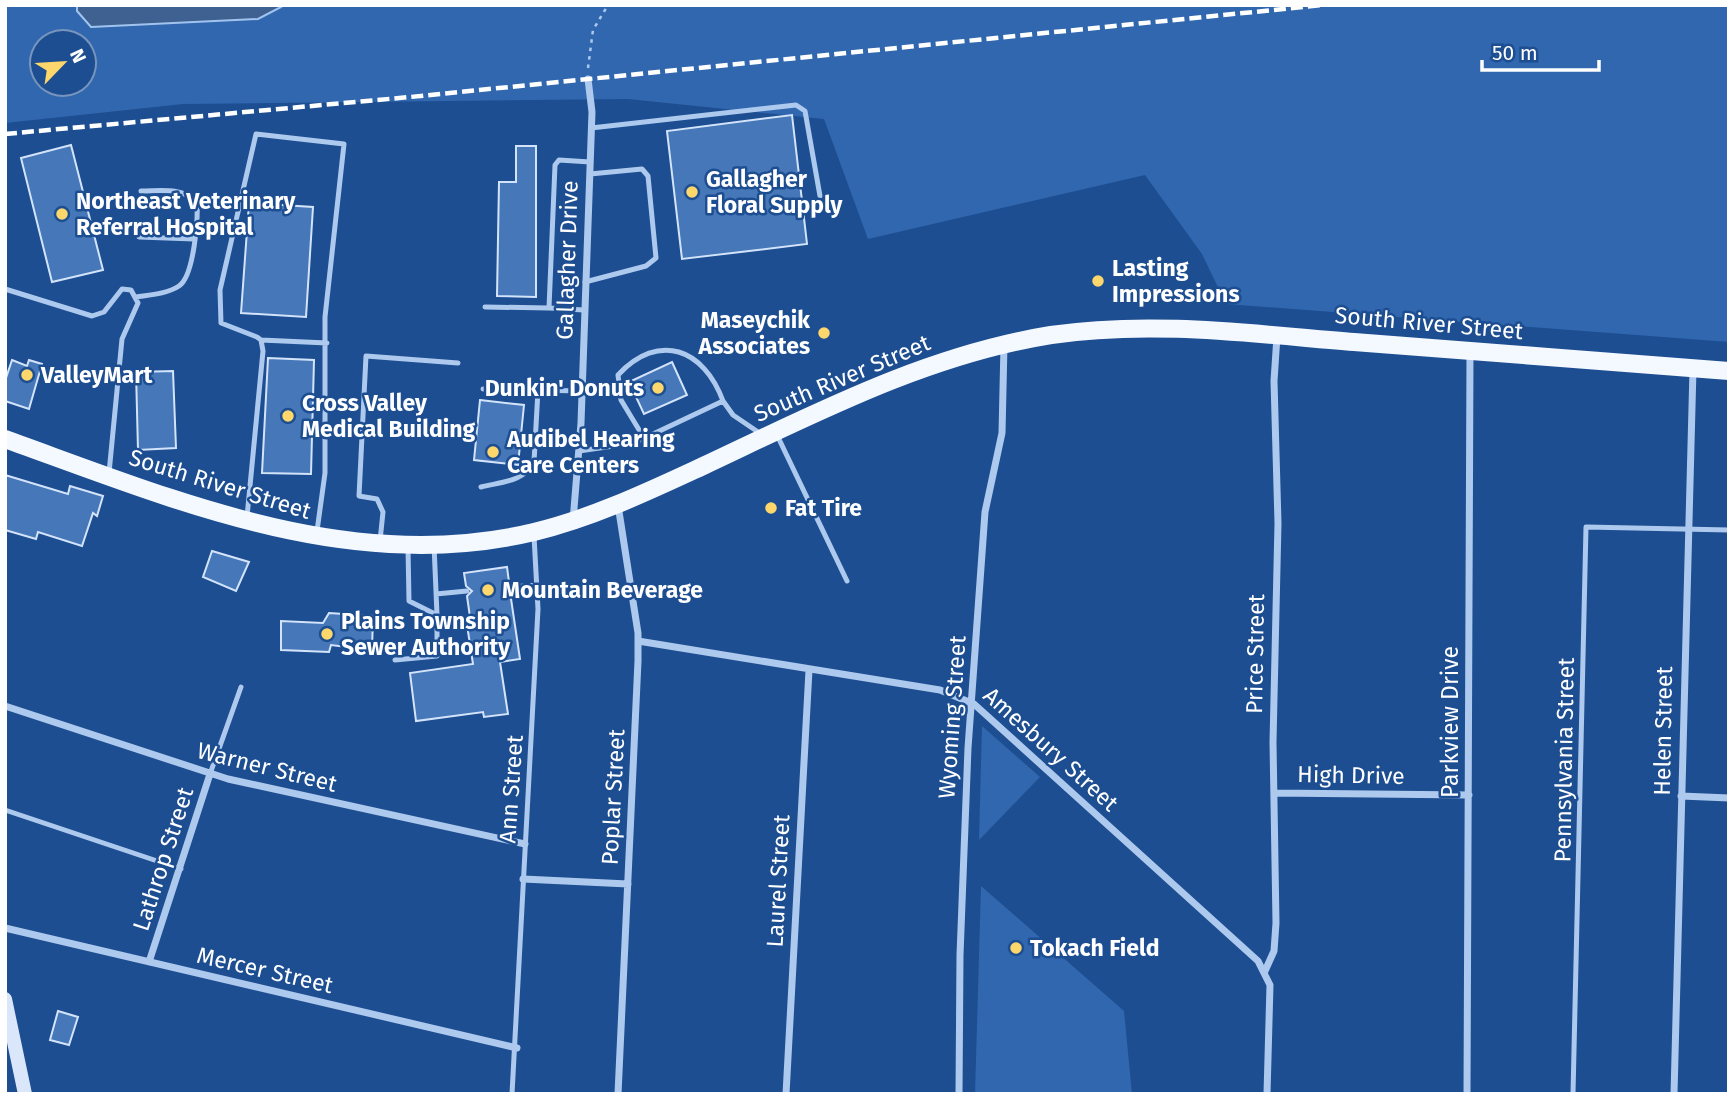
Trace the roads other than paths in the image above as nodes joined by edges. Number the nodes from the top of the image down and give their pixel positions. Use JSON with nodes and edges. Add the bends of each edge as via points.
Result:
{"nodes":[{"id":1,"x":588,"y":79,"type":"road end"},
{"id":2,"x":591,"y":128,"type":"junction"},
{"id":3,"x":590,"y":162,"type":"junction"},
{"id":4,"x":590,"y":174,"type":"junction"},
{"id":5,"x":141,"y":191,"type":"dead end"},
{"id":6,"x":820,"y":196,"type":"dead end"},
{"id":7,"x":139,"y":237,"type":"dead end"},
{"id":8,"x":194,"y":239,"type":"junction"},
{"id":9,"x":585,"y":282,"type":"junction"},
{"id":10,"x":5,"y":289,"type":"edge"},
{"id":11,"x":136,"y":297,"type":"junction"},
{"id":12,"x":485,"y":307,"type":"dead end"},
{"id":13,"x":549,"y":309,"type":"junction"},
{"id":14,"x":584,"y":310,"type":"junction"},
{"id":15,"x":1277,"y":335,"type":"junction"},
{"id":16,"x":261,"y":340,"type":"junction"},
{"id":17,"x":327,"y":343,"type":"junction"},
{"id":18,"x":1004,"y":344,"type":"junction"},
{"id":19,"x":1470,"y":351,"type":"junction"},
{"id":20,"x":458,"y":363,"type":"dead end"},
{"id":21,"x":1693,"y":368,"type":"junction"},
{"id":22,"x":1729,"y":371,"type":"edge"},
{"id":23,"x":483,"y":389,"type":"dead end"},
{"id":24,"x":538,"y":390,"type":"junction"},
{"id":25,"x":582,"y":391,"type":"junction"},
{"id":26,"x":723,"y":401,"type":"junction"},
{"id":27,"x":771,"y":434,"type":"junction"},
{"id":28,"x":644,"y":438,"type":"junction"},
{"id":29,"x":5,"y":439,"type":"edge"},
{"id":30,"x":579,"y":451,"type":"junction"},
{"id":31,"x":108,"y":476,"type":"junction"},
{"id":32,"x":481,"y":487,"type":"dead end"},
{"id":33,"x":618,"y":504,"type":"junction"},
{"id":34,"x":247,"y":522,"type":"junction"},
{"id":35,"x":572,"y":522,"type":"junction"},
{"id":36,"x":1686,"y":530,"type":"junction"},
{"id":37,"x":1729,"y":530,"type":"edge"},
{"id":38,"x":533,"y":533,"type":"junction"},
{"id":39,"x":317,"y":538,"type":"junction"},
{"id":40,"x":380,"y":544,"type":"junction"},
{"id":41,"x":434,"y":544,"type":"junction"},
{"id":42,"x":408,"y":545,"type":"junction"},
{"id":43,"x":847,"y":581,"type":"dead end"},
{"id":44,"x":538,"y":585,"type":"junction"},
{"id":45,"x":510,"y":587,"type":"dead end"},
{"id":46,"x":467,"y":591,"type":"dead end"},
{"id":47,"x":436,"y":594,"type":"junction"},
{"id":48,"x":437,"y":615,"type":"junction"},
{"id":49,"x":638,"y":641,"type":"junction"},
{"id":50,"x":396,"y":660,"type":"dead end"},
{"id":51,"x":808,"y":670,"type":"junction"},
{"id":52,"x":241,"y":687,"type":"dead end"},
{"id":53,"x":972,"y":702,"type":"junction"},
{"id":54,"x":5,"y":706,"type":"edge"},
{"id":55,"x":211,"y":774,"type":"junction"},
{"id":56,"x":1274,"y":793,"type":"junction"},
{"id":57,"x":1469,"y":795,"type":"junction"},
{"id":58,"x":1681,"y":796,"type":"junction"},
{"id":59,"x":1729,"y":798,"type":"edge"},
{"id":60,"x":5,"y":810,"type":"edge"},
{"id":61,"x":525,"y":844,"type":"junction"},
{"id":62,"x":181,"y":869,"type":"junction"},
{"id":63,"x":523,"y":879,"type":"junction"},
{"id":64,"x":628,"y":884,"type":"junction"},
{"id":65,"x":5,"y":928,"type":"edge"},
{"id":66,"x":149,"y":962,"type":"junction"},
{"id":67,"x":1265,"y":971,"type":"junction"},
{"id":68,"x":5,"y":999,"type":"edge"},
{"id":69,"x":517,"y":1048,"type":"junction"},
{"id":70,"x":25,"y":1094,"type":"edge"},
{"id":71,"x":512,"y":1094,"type":"edge"},
{"id":72,"x":618,"y":1094,"type":"edge"},
{"id":73,"x":786,"y":1094,"type":"edge"},
{"id":74,"x":959,"y":1094,"type":"edge"},
{"id":75,"x":1267,"y":1094,"type":"edge"},
{"id":76,"x":1467,"y":1094,"type":"edge"},
{"id":77,"x":1573,"y":1094,"type":"edge"},
{"id":78,"x":1674,"y":1094,"type":"edge"}],
"edges":[{"from":1,"to":2,"type":"street","name":"Gallagher Drive"},
{"from":2,"to":3,"type":"street","name":"Gallagher Drive"},
{"from":2,"to":6,"type":"lane","via":[[796,105],[805,111]]},
{"from":3,"to":4,"type":"street","name":"Gallagher Drive"},
{"from":3,"to":13,"type":"lane","via":[[559,160],[555,165]]},
{"from":4,"to":9,"type":"street","name":"Gallagher Drive"},
{"from":4,"to":9,"type":"lane","via":[[642,169],[648,176],[656,258],[646,266]]},
{"from":5,"to":8,"type":"lane","via":[[178,190],[197,202]]},
{"from":7,"to":8,"type":"lane"},
{"from":8,"to":11,"type":"lane","via":[[186,280],[164,292]]},
{"from":9,"to":14,"type":"street","name":"Gallagher Drive"},
{"from":10,"to":11,"type":"lane","via":[[92,316],[104,312],[122,289],[131,290]]},
{"from":11,"to":31,"type":"lane","via":[[138,303],[122,339]]},
{"from":12,"to":13,"type":"lane"},
{"from":13,"to":14,"type":"lane"},
{"from":14,"to":25,"type":"street","name":"Gallagher Drive"},
{"from":15,"to":18,"type":"main road","name":"South River Street","via":[[1132,328]]},
{"from":15,"to":19,"type":"main road","name":"South River Street"},
{"from":15,"to":56,"type":"street","name":"Price Street"},
{"from":16,"to":17,"type":"lane"},
{"from":16,"to":17,"type":"lane","via":[[221,323],[220,312],[220,290],[256,134],[344,144],[325,317]]},
{"from":16,"to":34,"type":"lane"},
{"from":17,"to":39,"type":"lane","via":[[325,473]]},
{"from":18,"to":27,"type":"main road","name":"South River Street","via":[[932,364]]},
{"from":18,"to":53,"type":"street","name":"Wyoming Street","via":[[1002,433],[985,512]]},
{"from":19,"to":21,"type":"main road","name":"South River Street"},
{"from":19,"to":57,"type":"street","name":"Parkview Drive"},
{"from":20,"to":40,"type":"lane","via":[[366,356],[359,496],[377,499],[383,512]]},
{"from":21,"to":22,"type":"main road","name":"South River Street"},
{"from":21,"to":36,"type":"street","name":"Helen Street"},
{"from":23,"to":24,"type":"lane"},
{"from":24,"to":25,"type":"lane"},
{"from":24,"to":32,"type":"lane","via":[[530,470],[517,479]]},
{"from":25,"to":30,"type":"street","name":"Gallagher Drive"},
{"from":26,"to":27,"type":"lane","via":[[733,415]]},
{"from":26,"to":28,"type":"lane"},
{"from":26,"to":28,"type":"lane","via":[[706,367],[679,350],[654,351],[629,363],[618,375],[621,400]]},
{"from":27,"to":33,"type":"main road","name":"South River Street"},
{"from":27,"to":43,"type":"lane"},
{"from":28,"to":30,"type":"lane","via":[[609,449]]},
{"from":29,"to":31,"type":"main road","name":"South River Street"},
{"from":30,"to":35,"type":"street","name":"Gallagher Drive"},
{"from":31,"to":34,"type":"main road","name":"South River Street"},
{"from":33,"to":35,"type":"main road","name":"South River Street"},
{"from":33,"to":49,"type":"street","name":"Poplar Street"},
{"from":34,"to":39,"type":"main road","name":"South River Street"},
{"from":35,"to":38,"type":"main road","name":"South River Street"},
{"from":36,"to":37,"type":"lane"},
{"from":36,"to":58,"type":"street","name":"Helen Street"},
{"from":36,"to":77,"type":"lane","name":"Pennsylvania Street","via":[[1586,527]]},
{"from":38,"to":41,"type":"main road","name":"South River Street"},
{"from":38,"to":44,"type":"lane","name":"Ann Street"},
{"from":39,"to":40,"type":"main road","name":"South River Street"},
{"from":40,"to":42,"type":"main road","name":"South River Street"},
{"from":41,"to":42,"type":"main road","name":"South River Street"},
{"from":41,"to":47,"type":"lane"},
{"from":42,"to":48,"type":"lane","via":[[409,601]]},
{"from":44,"to":45,"type":"lane"},
{"from":44,"to":61,"type":"lane","name":"Ann Street"},
{"from":46,"to":47,"type":"lane"},
{"from":47,"to":48,"type":"lane"},
{"from":48,"to":50,"type":"lane","via":[[437,656]]},
{"from":49,"to":51,"type":"street","name":"Amesbury Street"},
{"from":49,"to":64,"type":"street","name":"Poplar Street"},
{"from":51,"to":53,"type":"street","name":"Amesbury Street","via":[[940,690]]},
{"from":51,"to":73,"type":"street","name":"Laurel Street"},
{"from":52,"to":55,"type":"lane","name":"Lathrop Street"},
{"from":53,"to":67,"type":"street","name":"Amesbury Street"},
{"from":53,"to":74,"type":"street","name":"Wyoming Street","via":[[960,955]]},
{"from":54,"to":55,"type":"street","name":"Warner Street"},
{"from":55,"to":61,"type":"street","name":"Warner Street"},
{"from":55,"to":62,"type":"street","name":"Lathrop Street"},
{"from":56,"to":57,"type":"street","name":"High Drive"},
{"from":56,"to":67,"type":"street","name":"Price Street","via":[[1276,923],[1274,951]]},
{"from":57,"to":76,"type":"street","name":"Parkview Drive"},
{"from":58,"to":59,"type":"street"},
{"from":58,"to":78,"type":"street","name":"Helen Street"},
{"from":60,"to":62,"type":"lane"},
{"from":61,"to":63,"type":"lane","name":"Ann Street"},
{"from":62,"to":66,"type":"street","name":"Lathrop Street"},
{"from":63,"to":64,"type":"street"},
{"from":63,"to":69,"type":"lane","name":"Ann Street"},
{"from":64,"to":72,"type":"street","name":"Poplar Street"},
{"from":65,"to":66,"type":"street","name":"Mercer Street"},
{"from":66,"to":69,"type":"street","name":"Mercer Street"},
{"from":67,"to":75,"type":"street","via":[[1270,995]]},
{"from":68,"to":70,"type":"main road"},
{"from":69,"to":71,"type":"lane","name":"Ann Street"}]}
